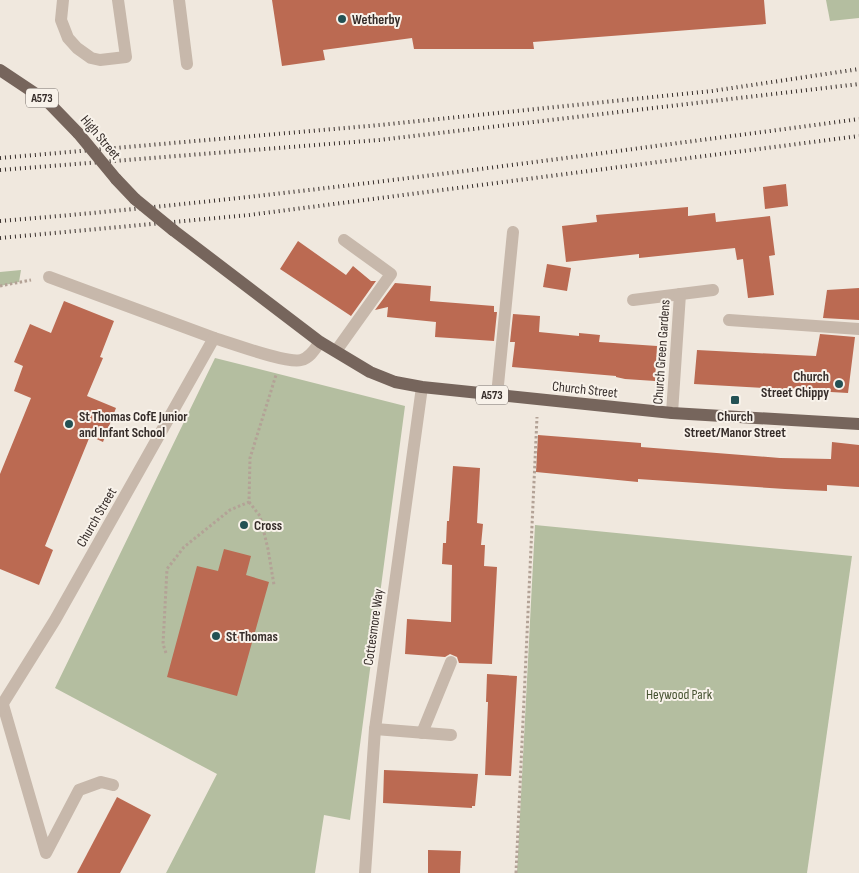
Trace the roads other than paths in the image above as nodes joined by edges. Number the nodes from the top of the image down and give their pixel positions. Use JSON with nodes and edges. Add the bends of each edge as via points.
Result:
{"nodes":[{"id":1,"x":63,"y":0,"type":"edge"},
{"id":2,"x":118,"y":0,"type":"edge"},
{"id":3,"x":179,"y":0,"type":"edge"},
{"id":4,"x":187,"y":64,"type":"dead end"},
{"id":5,"x":0,"y":70,"type":"edge"},
{"id":6,"x":173,"y":230,"type":"joint"},
{"id":7,"x":513,"y":232,"type":"dead end"},
{"id":8,"x":344,"y":240,"type":"dead end"},
{"id":9,"x":49,"y":277,"type":"road end"},
{"id":10,"x":713,"y":290,"type":"dead end"},
{"id":11,"x":680,"y":294,"type":"junction"},
{"id":12,"x":633,"y":300,"type":"dead end"},
{"id":13,"x":729,"y":320,"type":"dead end"},
{"id":14,"x":859,"y":330,"type":"edge"},
{"id":15,"x":214,"y":338,"type":"junction"},
{"id":16,"x":320,"y":342,"type":"junction"},
{"id":17,"x":336,"y":351,"type":"junction"},
{"id":18,"x":422,"y":387,"type":"junction"},
{"id":19,"x":497,"y":395,"type":"junction"},
{"id":20,"x":672,"y":413,"type":"junction"},
{"id":21,"x":859,"y":424,"type":"edge"},
{"id":22,"x":451,"y":662,"type":"dead end"},
{"id":23,"x":1,"y":706,"type":"edge"},
{"id":24,"x":375,"y":729,"type":"junction"},
{"id":25,"x":422,"y":733,"type":"junction"},
{"id":26,"x":451,"y":734,"type":"dead end"},
{"id":27,"x":113,"y":785,"type":"dead end"},
{"id":28,"x":365,"y":873,"type":"edge"}],
"edges":[{"from":1,"to":2,"type":"street","via":[[61,20],[68,38],[91,58],[100,60],[126,58]]},
{"from":3,"to":4,"type":"street"},
{"from":5,"to":6,"type":"main road","name":"High Street","number":"A573","bridge":true,"via":[[48,102],[135,199]]},
{"from":6,"to":16,"type":"main road","name":"Church Street","number":"A573"},
{"from":7,"to":19,"type":"street"},
{"from":8,"to":17,"type":"street","via":[[391,274]]},
{"from":9,"to":15,"type":"street"},
{"from":10,"to":11,"type":"street"},
{"from":11,"to":12,"type":"street"},
{"from":11,"to":20,"type":"street","name":"Church Green Gardens"},
{"from":13,"to":14,"type":"street"},
{"from":15,"to":16,"type":"street","via":[[297,361],[308,356]]},
{"from":15,"to":23,"type":"street","name":"Church Street","via":[[54,620]]},
{"from":16,"to":17,"type":"main road","name":"Church Street","number":"A573"},
{"from":17,"to":18,"type":"main road","name":"Church Street","number":"A573","via":[[378,375]]},
{"from":18,"to":19,"type":"main road","name":"Church Street","number":"A573"},
{"from":18,"to":24,"type":"street","name":"Cottesmore Way"},
{"from":19,"to":20,"type":"main road","name":"Church Street","number":"A573"},
{"from":20,"to":21,"type":"main road","name":"Church Street","number":"A573"},
{"from":22,"to":25,"type":"street"},
{"from":23,"to":27,"type":"street","via":[[46,852],[79,790],[101,782]]},
{"from":24,"to":25,"type":"street"},
{"from":24,"to":28,"type":"street","name":"Cottesmore Way"},
{"from":25,"to":26,"type":"street"}]}
